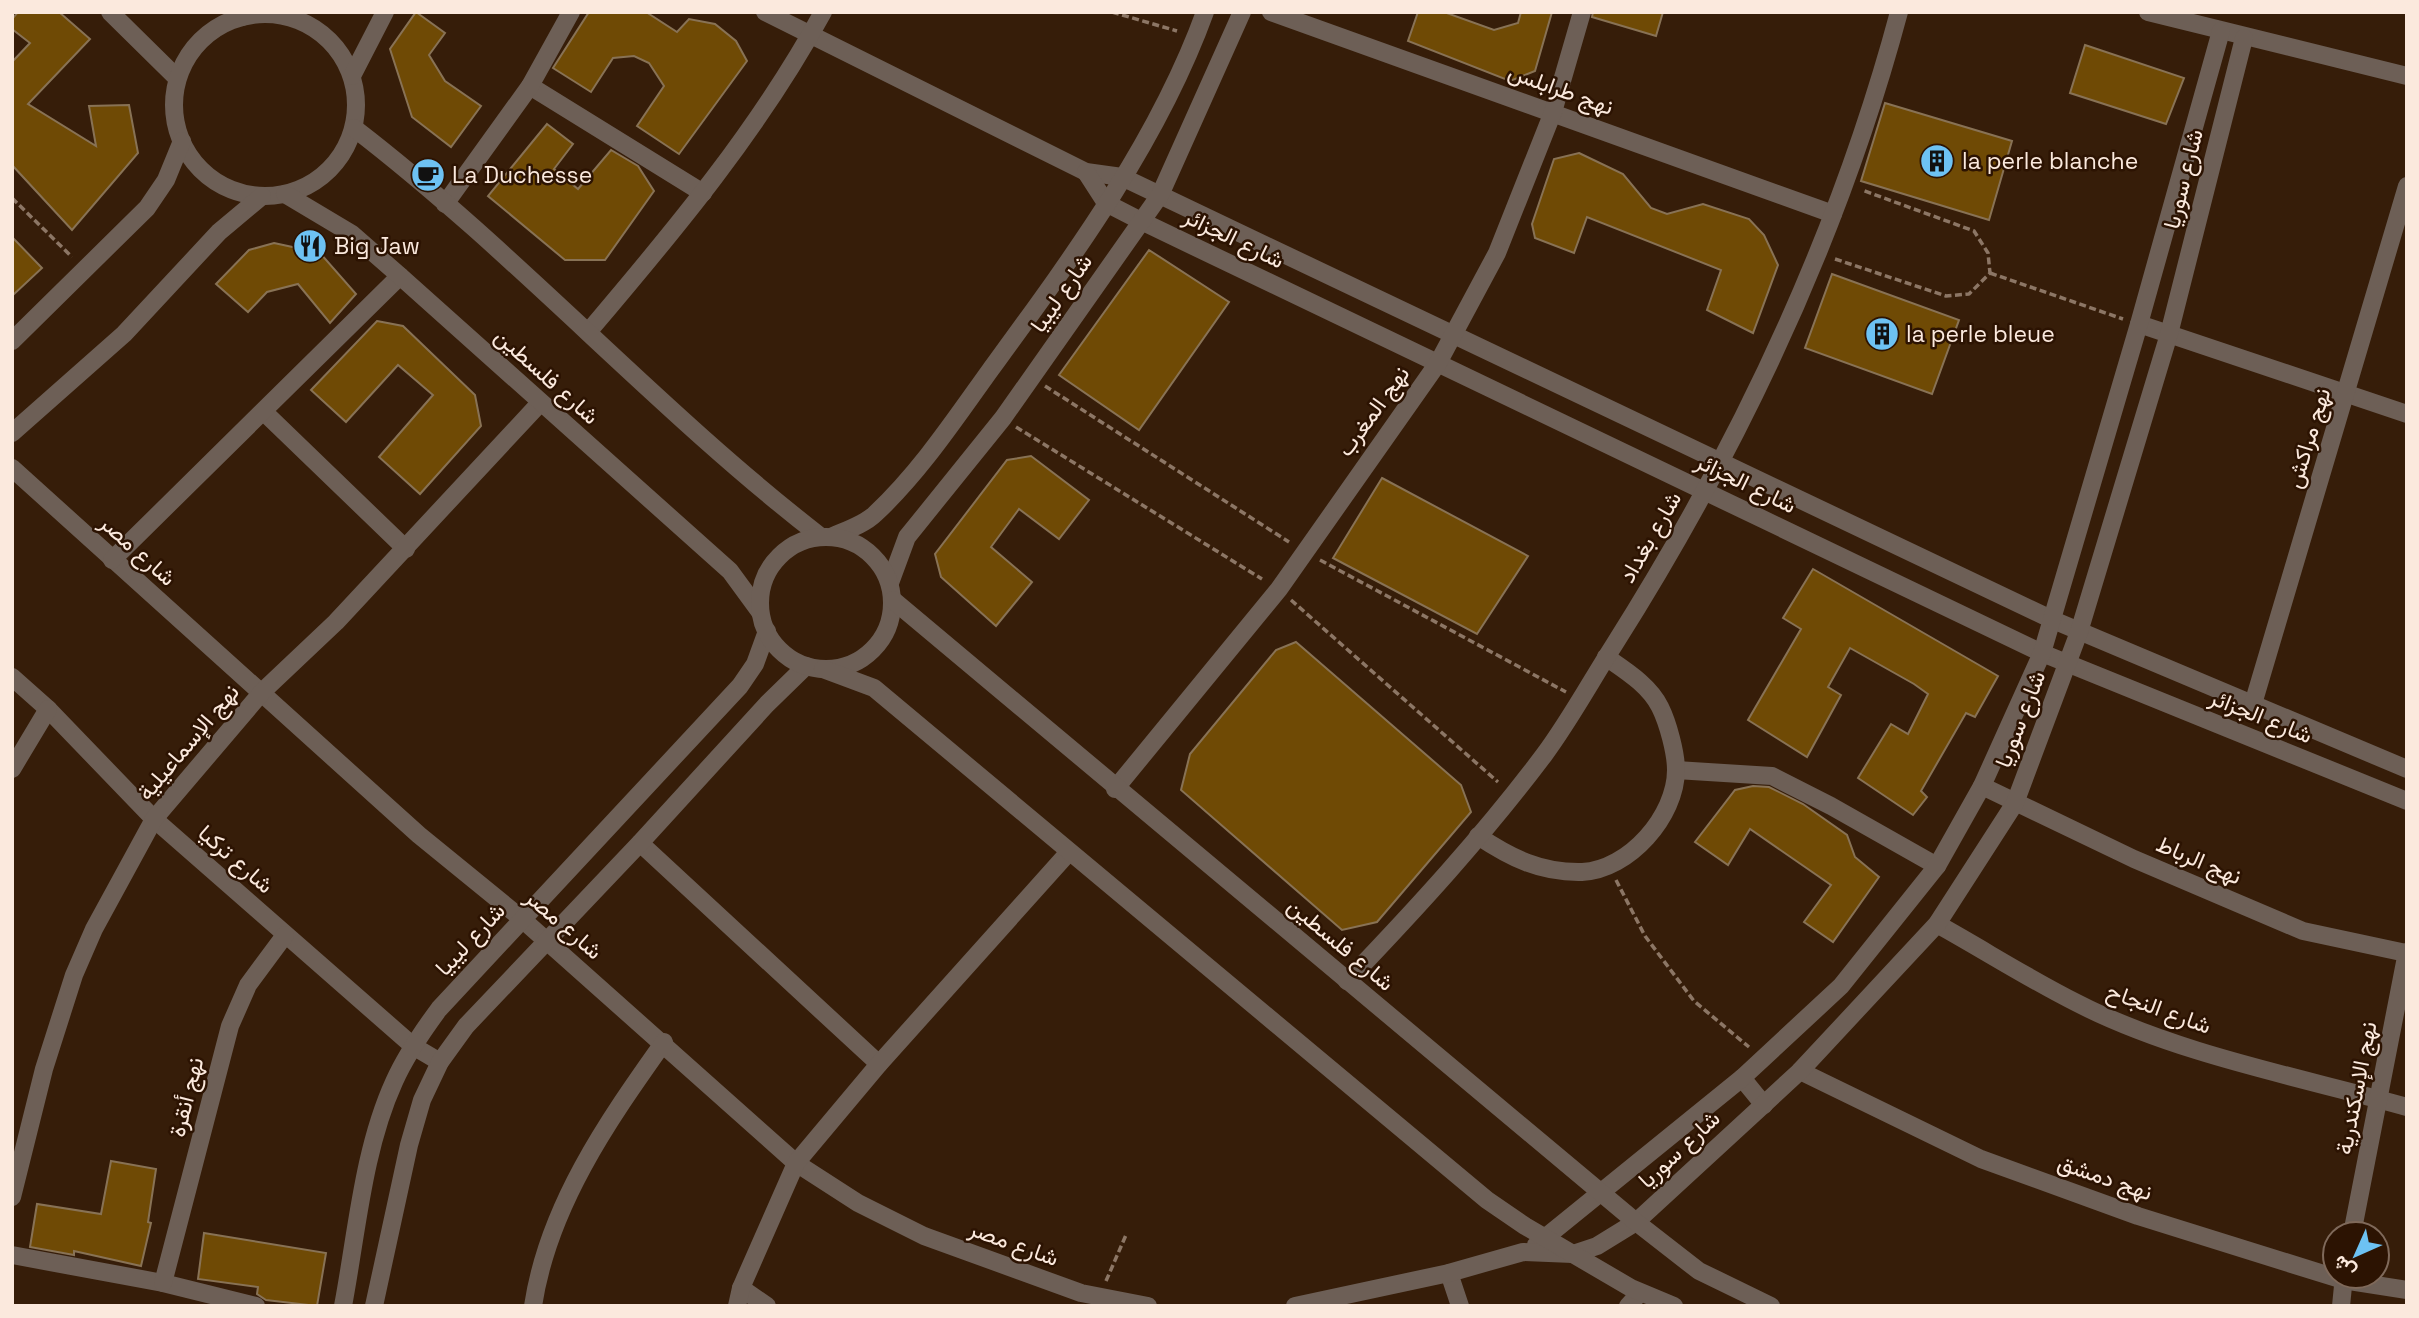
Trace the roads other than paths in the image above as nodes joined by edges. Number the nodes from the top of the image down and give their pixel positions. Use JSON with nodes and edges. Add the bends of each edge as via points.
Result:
{"nodes":[{"id":1,"x":110,"y":12,"type":"edge"},
{"id":2,"x":385,"y":12,"type":"edge"},
{"id":3,"x":571,"y":12,"type":"edge"},
{"id":4,"x":765,"y":12,"type":"edge"},
{"id":5,"x":824,"y":12,"type":"edge"},
{"id":6,"x":1205,"y":12,"type":"edge"},
{"id":7,"x":1242,"y":12,"type":"edge"},
{"id":8,"x":1271,"y":12,"type":"edge"},
{"id":9,"x":1582,"y":12,"type":"edge"},
{"id":10,"x":1899,"y":12,"type":"edge"},
{"id":11,"x":2148,"y":12,"type":"edge"},
{"id":12,"x":287,"y":14,"type":"edge"},
{"id":13,"x":238,"y":15,"type":"edge"},
{"id":14,"x":2221,"y":31,"type":"junction"},
{"id":15,"x":811,"y":34,"type":"junction"},
{"id":16,"x":2244,"y":38,"type":"junction"},
{"id":17,"x":352,"y":76,"type":"junction"},
{"id":18,"x":2407,"y":76,"type":"edge"},
{"id":19,"x":177,"y":78,"type":"junction"},
{"id":20,"x":530,"y":86,"type":"junction"},
{"id":21,"x":1553,"y":112,"type":"junction"},
{"id":22,"x":354,"y":128,"type":"junction"},
{"id":23,"x":182,"y":141,"type":"junction"},
{"id":24,"x":1086,"y":172,"type":"junction"},
{"id":25,"x":1122,"y":177,"type":"junction"},
{"id":26,"x":2407,"y":186,"type":"edge"},
{"id":27,"x":703,"y":193,"type":"junction"},
{"id":28,"x":285,"y":194,"type":"junction"},
{"id":29,"x":1160,"y":195,"type":"junction"},
{"id":30,"x":262,"y":196,"type":"junction"},
{"id":31,"x":1106,"y":203,"type":"junction"},
{"id":32,"x":445,"y":204,"type":"junction"},
{"id":33,"x":1833,"y":214,"type":"junction"},
{"id":34,"x":1142,"y":221,"type":"junction"},
{"id":35,"x":400,"y":276,"type":"junction"},
{"id":36,"x":2139,"y":324,"type":"junction"},
{"id":37,"x":589,"y":331,"type":"junction"},
{"id":38,"x":1453,"y":334,"type":"junction"},
{"id":39,"x":2168,"y":334,"type":"junction"},
{"id":40,"x":12,"y":341,"type":"edge"},
{"id":41,"x":1438,"y":363,"type":"junction"},
{"id":42,"x":2348,"y":393,"type":"junction"},
{"id":43,"x":540,"y":403,"type":"junction"},
{"id":44,"x":264,"y":412,"type":"junction"},
{"id":45,"x":2407,"y":414,"type":"edge"},
{"id":46,"x":12,"y":433,"type":"edge"},
{"id":47,"x":1722,"y":461,"type":"junction"},
{"id":48,"x":12,"y":468,"type":"edge"},
{"id":49,"x":1705,"y":491,"type":"junction"},
{"id":50,"x":827,"y":536,"type":"junction"},
{"id":51,"x":406,"y":549,"type":"junction"},
{"id":52,"x":111,"y":560,"type":"junction"},
{"id":53,"x":891,"y":591,"type":"junction"},
{"id":54,"x":760,"y":612,"type":"junction"},
{"id":55,"x":2053,"y":620,"type":"junction"},
{"id":56,"x":767,"y":631,"type":"junction"},
{"id":57,"x":2079,"y":632,"type":"junction"},
{"id":58,"x":2042,"y":653,"type":"junction"},
{"id":59,"x":1606,"y":657,"type":"junction"},
{"id":60,"x":2067,"y":663,"type":"junction"},
{"id":61,"x":815,"y":668,"type":"junction"},
{"id":62,"x":12,"y":677,"type":"edge"},
{"id":63,"x":262,"y":692,"type":"junction"},
{"id":64,"x":2253,"y":704,"type":"junction"},
{"id":65,"x":48,"y":709,"type":"junction"},
{"id":66,"x":12,"y":769,"type":"edge"},
{"id":67,"x":2407,"y":769,"type":"edge"},
{"id":68,"x":1676,"y":770,"type":"junction"},
{"id":69,"x":1982,"y":786,"type":"junction"},
{"id":70,"x":1115,"y":789,"type":"junction"},
{"id":71,"x":2407,"y":801,"type":"edge"},
{"id":72,"x":2015,"y":803,"type":"junction"},
{"id":73,"x":154,"y":819,"type":"junction"},
{"id":74,"x":1478,"y":836,"type":"junction"},
{"id":75,"x":640,"y":844,"type":"junction"},
{"id":76,"x":1069,"y":852,"type":"junction"},
{"id":77,"x":1937,"y":866,"type":"junction"},
{"id":78,"x":522,"y":919,"type":"junction"},
{"id":79,"x":1937,"y":924,"type":"junction"},
{"id":80,"x":285,"y":935,"type":"junction"},
{"id":81,"x":546,"y":941,"type":"junction"},
{"id":82,"x":2407,"y":953,"type":"edge"},
{"id":83,"x":1347,"y":981,"type":"junction"},
{"id":84,"x":664,"y":1042,"type":"junction"},
{"id":85,"x":412,"y":1046,"type":"junction"},
{"id":86,"x":440,"y":1062,"type":"junction"},
{"id":87,"x":879,"y":1065,"type":"junction"},
{"id":88,"x":1800,"y":1071,"type":"junction"},
{"id":89,"x":1742,"y":1078,"type":"junction"},
{"id":90,"x":2380,"y":1100,"type":"junction"},
{"id":91,"x":1764,"y":1104,"type":"junction"},
{"id":92,"x":2407,"y":1107,"type":"edge"},
{"id":93,"x":796,"y":1163,"type":"junction"},
{"id":94,"x":1604,"y":1192,"type":"junction"},
{"id":95,"x":12,"y":1197,"type":"edge"},
{"id":96,"x":2356,"y":1220,"type":"edge"},
{"id":97,"x":1636,"y":1222,"type":"junction"},
{"id":98,"x":1547,"y":1238,"type":"junction"},
{"id":99,"x":1523,"y":1252,"type":"junction"},
{"id":100,"x":1573,"y":1254,"type":"junction"},
{"id":101,"x":12,"y":1255,"type":"edge"},
{"id":102,"x":2321,"y":1271,"type":"edge"},
{"id":103,"x":1449,"y":1273,"type":"junction"},
{"id":104,"x":163,"y":1283,"type":"junction"},
{"id":105,"x":739,"y":1297,"type":"edge"},
{"id":106,"x":1075,"y":1299,"type":"edge"},
{"id":107,"x":1636,"y":1299,"type":"edge"},
{"id":108,"x":256,"y":1306,"type":"edge"},
{"id":109,"x":343,"y":1306,"type":"edge"},
{"id":110,"x":374,"y":1306,"type":"edge"},
{"id":111,"x":533,"y":1306,"type":"edge"},
{"id":112,"x":767,"y":1306,"type":"edge"},
{"id":113,"x":1148,"y":1306,"type":"edge"},
{"id":114,"x":1295,"y":1306,"type":"edge"},
{"id":115,"x":1460,"y":1306,"type":"edge"},
{"id":116,"x":1674,"y":1306,"type":"edge"},
{"id":117,"x":1771,"y":1306,"type":"edge"}],
"edges":[{"from":1,"to":19,"type":"street"},
{"from":2,"to":17,"type":"street"},
{"from":3,"to":20,"type":"street"},
{"from":4,"to":15,"type":"street","name":"شارع الجزائر"},
{"from":5,"to":15,"type":"street"},
{"from":6,"to":25,"type":"street","name":"شارع ليبيا","via":[[1175,87]]},
{"from":7,"to":29,"type":"street","name":"شارع ليبيا"},
{"from":8,"to":21,"type":"street","name":"نهج طرابلس"},
{"from":9,"to":21,"type":"street","name":"نهج المغرب"},
{"from":10,"to":33,"type":"street","name":"شارع بغداد","via":[[1869,116]]},
{"from":11,"to":14,"type":"street"},
{"from":12,"to":13,"type":"street"},
{"from":12,"to":17,"type":"street","via":[[323,34],[341,53]]},
{"from":13,"to":19,"type":"street","via":[[207,33],[189,53]]},
{"from":14,"to":16,"type":"street"},
{"from":14,"to":36,"type":"street","name":"شارع سوريا"},
{"from":15,"to":24,"type":"street","name":"شارع الجزائر"},
{"from":15,"to":27,"type":"street"},
{"from":16,"to":18,"type":"street"},
{"from":16,"to":39,"type":"street","name":"شارع سوريا"},
{"from":17,"to":22,"type":"street"},
{"from":19,"to":23,"type":"street","via":[[173,104]]},
{"from":20,"to":27,"type":"street"},
{"from":20,"to":32,"type":"street"},
{"from":21,"to":33,"type":"street","name":"نهج طرابلس"},
{"from":21,"to":38,"type":"street","name":"نهج المغرب","via":[[1497,253]]},
{"from":22,"to":28,"type":"street","via":[[328,171],[308,186]]},
{"from":22,"to":32,"type":"street"},
{"from":23,"to":30,"type":"street","via":[[209,177],[234,191]]},
{"from":23,"to":40,"type":"street","via":[[166,180],[147,208]]},
{"from":24,"to":25,"type":"street","name":"شارع الجزائر"},
{"from":24,"to":31,"type":"street"},
{"from":25,"to":29,"type":"street","name":"شارع الجزائر"},
{"from":25,"to":31,"type":"street","name":"شارع ليبيا"},
{"from":26,"to":42,"type":"street","name":"نهج مراكش"},
{"from":27,"to":37,"type":"street"},
{"from":28,"to":30,"type":"street"},
{"from":28,"to":35,"type":"street","name":"شارع فلسطين","via":[[352,234]]},
{"from":29,"to":34,"type":"street","name":"شارع ليبيا"},
{"from":29,"to":38,"type":"street","name":"شارع الجزائر"},
{"from":30,"to":46,"type":"street","via":[[219,232],[115,342]]},
{"from":31,"to":34,"type":"street","name":"شارع الجزائر"},
{"from":31,"to":50,"type":"street","name":"شارع ليبيا","via":[[915,471],[873,517]]},
{"from":32,"to":37,"type":"street"},
{"from":33,"to":47,"type":"street","name":"شارع بغداد","via":[[1819,254]]},
{"from":34,"to":41,"type":"street","name":"شارع الجزائر"},
{"from":34,"to":53,"type":"street","name":"شارع ليبيا","via":[[1003,418],[907,537]]},
{"from":35,"to":43,"type":"street","name":"شارع فلسطين"},
{"from":35,"to":44,"type":"street"},
{"from":36,"to":39,"type":"street"},
{"from":36,"to":55,"type":"street","name":"شارع سوريا"},
{"from":37,"to":50,"type":"street","via":[[775,501]]},
{"from":38,"to":41,"type":"street","name":"نهج المغرب"},
{"from":38,"to":47,"type":"street","name":"شارع الجزائر"},
{"from":39,"to":42,"type":"street"},
{"from":39,"to":57,"type":"street","name":"شارع سوريا"},
{"from":41,"to":49,"type":"street","name":"شارع الجزائر"},
{"from":41,"to":70,"type":"street","name":"نهج المغرب","via":[[1279,590]]},
{"from":42,"to":45,"type":"street"},
{"from":42,"to":64,"type":"street","name":"نهج مراكش"},
{"from":43,"to":51,"type":"street","name":"نهج الإسماعيلية"},
{"from":43,"to":54,"type":"street","name":"شارع فلسطين","via":[[730,570]]},
{"from":44,"to":51,"type":"street"},
{"from":44,"to":52,"type":"street"},
{"from":47,"to":49,"type":"street","name":"شارع بغداد"},
{"from":47,"to":55,"type":"street","name":"شارع الجزائر"},
{"from":48,"to":52,"type":"street","name":"شارع مصر"},
{"from":49,"to":58,"type":"street","name":"شارع الجزائر"},
{"from":49,"to":59,"type":"street","name":"شارع بغداد"},
{"from":50,"to":53,"type":"street","via":[[852,541],[869,551],[881,565]]},
{"from":50,"to":54,"type":"street","via":[[803,540],[774,561],[762,586]]},
{"from":51,"to":63,"type":"street","name":"نهج الإسماعيلية"},
{"from":52,"to":63,"type":"street","name":"شارع مصر"},
{"from":53,"to":61,"type":"street","via":[[890,622],[880,642],[845,667]]},
{"from":53,"to":70,"type":"street","name":"شارع فلسطين"},
{"from":54,"to":56,"type":"street"},
{"from":55,"to":57,"type":"street","name":"شارع الجزائر"},
{"from":55,"to":58,"type":"street","name":"شارع سوريا"},
{"from":56,"to":61,"type":"street","via":[[782,652]]},
{"from":56,"to":78,"type":"street","name":"شارع ليبيا","via":[[755,664],[740,686]]},
{"from":57,"to":60,"type":"street","name":"شارع سوريا"},
{"from":57,"to":64,"type":"street","name":"شارع الجزائر"},
{"from":58,"to":60,"type":"street","name":"شارع الجزائر"},
{"from":58,"to":69,"type":"street","name":"شارع سوريا"},
{"from":59,"to":68,"type":"street","via":[[1640,681],[1660,707]]},
{"from":59,"to":74,"type":"street","name":"شارع بغداد","via":[[1546,752]]},
{"from":60,"to":71,"type":"street","name":"شارع الجزائر"},
{"from":60,"to":72,"type":"street","name":"شارع سوريا"},
{"from":61,"to":75,"type":"street","via":[[766,704]]},
{"from":61,"to":76,"type":"street","via":[[874,688]]},
{"from":62,"to":65,"type":"street","name":"شارع تركيا"},
{"from":63,"to":73,"type":"street","name":"نهج الإسماعيلية"},
{"from":63,"to":78,"type":"street","name":"شارع مصر","via":[[419,835]]},
{"from":64,"to":67,"type":"street","name":"شارع الجزائر"},
{"from":65,"to":66,"type":"street"},
{"from":65,"to":73,"type":"street","name":"شارع تركيا"},
{"from":68,"to":74,"type":"street","via":[[1670,799],[1656,826],[1635,849],[1608,866],[1585,872],[1551,871],[1513,859]]},
{"from":68,"to":77,"type":"street","via":[[1772,776]]},
{"from":69,"to":72,"type":"street","name":"نهج الرباط"},
{"from":69,"to":77,"type":"street","name":"شارع سوريا"},
{"from":70,"to":83,"type":"street","name":"شارع فلسطين"},
{"from":72,"to":79,"type":"street","name":"شارع سوريا"},
{"from":72,"to":82,"type":"street","name":"نهج الرباط","via":[[2303,930]]},
{"from":73,"to":80,"type":"street","name":"شارع تركيا"},
{"from":73,"to":95,"type":"street","name":"نهج الإسماعيلية","via":[[74,975],[44,1069]]},
{"from":74,"to":83,"type":"street","name":"شارع بغداد"},
{"from":75,"to":81,"type":"street"},
{"from":75,"to":87,"type":"street"},
{"from":76,"to":87,"type":"street"},
{"from":76,"to":98,"type":"street","via":[[1487,1200]]},
{"from":77,"to":89,"type":"street","name":"شارع سوريا","via":[[1841,986]]},
{"from":78,"to":81,"type":"street","name":"شارع مصر"},
{"from":78,"to":85,"type":"street","name":"شارع ليبيا","via":[[439,1009]]},
{"from":79,"to":88,"type":"street","name":"شارع سوريا"},
{"from":79,"to":90,"type":"street","name":"شارع النجاح","via":[[2077,1003],[2122,1023],[2241,1064]]},
{"from":80,"to":85,"type":"street","name":"شارع تركيا"},
{"from":80,"to":104,"type":"street","name":"نهج أنقرة","via":[[248,985],[230,1026]]},
{"from":81,"to":84,"type":"street","name":"شارع مصر"},
{"from":81,"to":86,"type":"street","via":[[466,1026]]},
{"from":82,"to":90,"type":"street","name":"نهج الإسكندرية"},
{"from":83,"to":94,"type":"street","name":"شارع فلسطين"},
{"from":84,"to":93,"type":"street","name":"شارع مصر"},
{"from":84,"to":111,"type":"street","via":[[615,1111],[575,1179],[550,1242]]},
{"from":85,"to":86,"type":"street","name":"شارع تركيا"},
{"from":85,"to":109,"type":"street","name":"شارع ليبيا","via":[[376,1132]]},
{"from":86,"to":110,"type":"street","via":[[408,1145]]},
{"from":87,"to":93,"type":"street"},
{"from":88,"to":91,"type":"street","name":"شارع سوريا"},
{"from":88,"to":102,"type":"street","name":"نهج دمشق","via":[[1981,1159],[2138,1216]]},
{"from":89,"to":91,"type":"street"},
{"from":89,"to":94,"type":"street","name":"شارع سوريا"},
{"from":90,"to":92,"type":"street","name":"شارع النجاح"},
{"from":90,"to":96,"type":"street","name":"نهج الإسكندرية"},
{"from":91,"to":97,"type":"street","name":"شارع سوريا"},
{"from":93,"to":105,"type":"street"},
{"from":93,"to":106,"type":"street","name":"شارع مصر","via":[[858,1203],[924,1236]]},
{"from":94,"to":97,"type":"street","name":"شارع فلسطين"},
{"from":94,"to":98,"type":"street","name":"شارع سوريا"},
{"from":97,"to":100,"type":"street","name":"شارع سوريا","via":[[1597,1246]]},
{"from":97,"to":117,"type":"street","name":"شارع فلسطين","via":[[1699,1271]]},
{"from":98,"to":99,"type":"street"},
{"from":98,"to":100,"type":"street"},
{"from":99,"to":100,"type":"street"},
{"from":99,"to":103,"type":"street"},
{"from":100,"to":107,"type":"street"},
{"from":101,"to":104,"type":"street"},
{"from":103,"to":114,"type":"street"},
{"from":103,"to":115,"type":"street"},
{"from":104,"to":108,"type":"street"},
{"from":105,"to":112,"type":"street"},
{"from":106,"to":113,"type":"street","name":"شارع مصر","via":[[1099,1297]]},
{"from":107,"to":116,"type":"street"}]}
